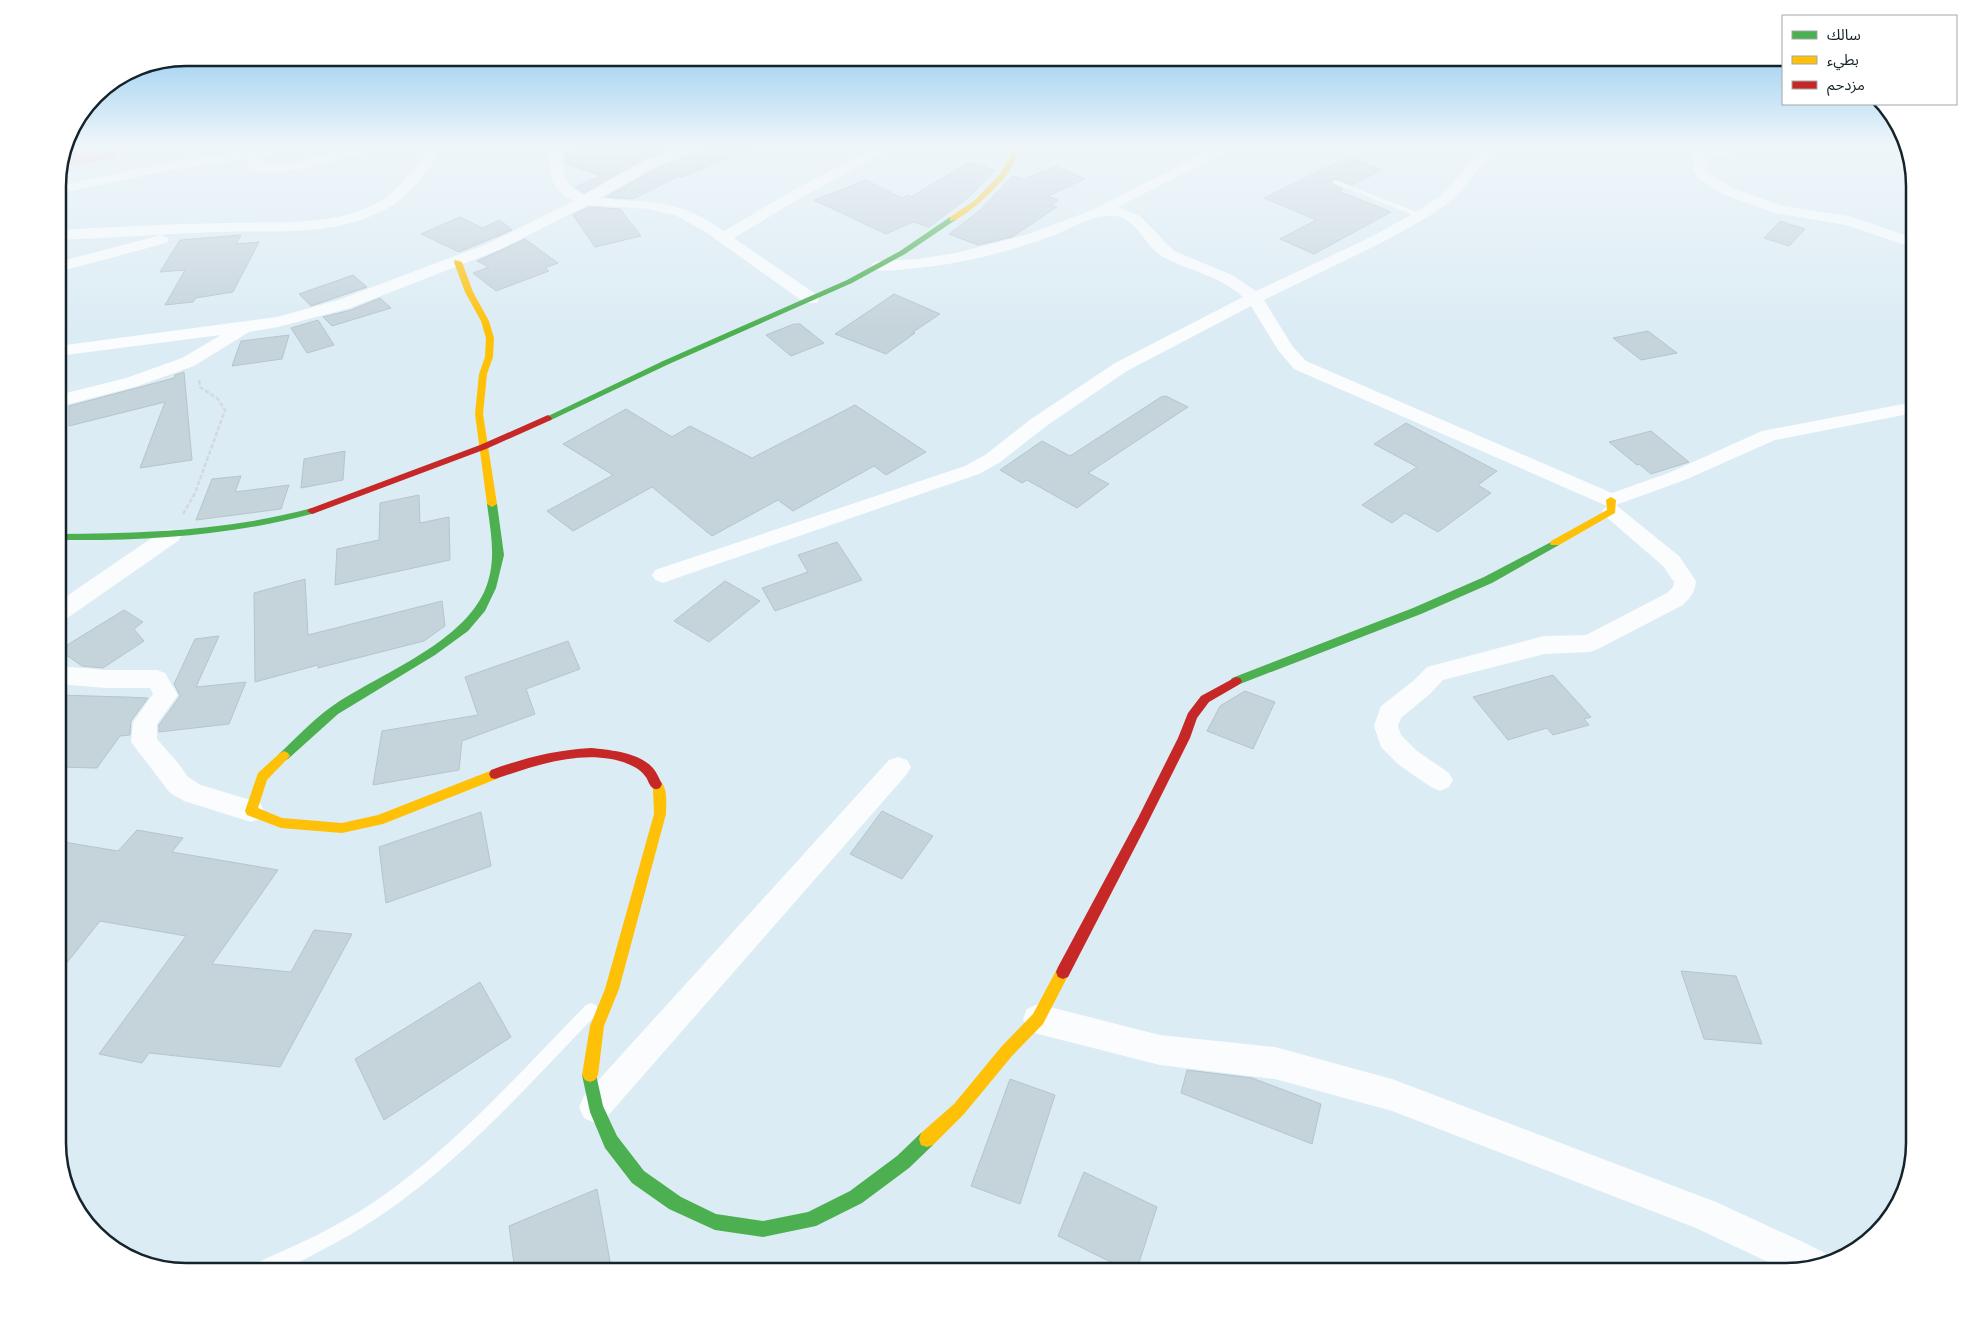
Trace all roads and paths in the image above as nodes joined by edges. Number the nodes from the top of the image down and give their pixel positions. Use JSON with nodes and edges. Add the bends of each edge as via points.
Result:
{"nodes":[{"id":1,"x":379,"y":207,"type":"edge"},
{"id":2,"x":574,"y":207,"type":"edge"},
{"id":3,"x":667,"y":207,"type":"edge"},
{"id":4,"x":775,"y":207,"type":"edge"},
{"id":5,"x":969,"y":207,"type":"edge"},
{"id":6,"x":1106,"y":207,"type":"edge"},
{"id":7,"x":1400,"y":207,"type":"edge"},
{"id":8,"x":1433,"y":207,"type":"edge"},
{"id":9,"x":1771,"y":207,"type":"edge"},
{"id":10,"x":1090,"y":215,"type":"junction"},
{"id":11,"x":1421,"y":215,"type":"junction"},
{"id":12,"x":209,"y":228,"type":"junction"},
{"id":13,"x":67,"y":235,"type":"edge"},
{"id":14,"x":723,"y":238,"type":"junction"},
{"id":15,"x":1906,"y":240,"type":"edge"},
{"id":16,"x":458,"y":262,"type":"junction"},
{"id":17,"x":67,"y":265,"type":"edge"},
{"id":18,"x":880,"y":266,"type":"junction"},
{"id":19,"x":1254,"y":298,"type":"junction"},
{"id":20,"x":811,"y":299,"type":"junction"},
{"id":21,"x":247,"y":327,"type":"junction"},
{"id":22,"x":67,"y":349,"type":"edge"},
{"id":23,"x":203,"y":354,"type":"junction"},
{"id":24,"x":67,"y":399,"type":"edge"},
{"id":25,"x":1906,"y":409,"type":"edge"},
{"id":26,"x":483,"y":447,"type":"junction"},
{"id":27,"x":1612,"y":505,"type":"junction"},
{"id":28,"x":170,"y":536,"type":"junction"},
{"id":29,"x":67,"y":537,"type":"edge"},
{"id":30,"x":663,"y":575,"type":"dead end"},
{"id":31,"x":67,"y":607,"type":"edge"},
{"id":32,"x":67,"y":676,"type":"edge"},
{"id":33,"x":898,"y":767,"type":"dead end"},
{"id":34,"x":1440,"y":780,"type":"dead end"},
{"id":35,"x":251,"y":811,"type":"junction"},
{"id":36,"x":612,"y":989,"type":"junction"},
{"id":37,"x":1038,"y":1019,"type":"junction"},
{"id":38,"x":595,"y":1107,"type":"junction"},
{"id":39,"x":1803,"y":1261,"type":"edge"},
{"id":40,"x":277,"y":1263,"type":"edge"}],
"edges":[{"from":1,"to":12,"type":"street","via":[[330,223],[294,227]]},
{"from":2,"to":16,"type":"street"},
{"from":3,"to":14,"type":"street","via":[[690,216]]},
{"from":4,"to":14,"type":"street"},
{"from":5,"to":18,"type":"street","via":[[928,238]]},
{"from":6,"to":10,"type":"street"},
{"from":7,"to":11,"type":"lane"},
{"from":8,"to":11,"type":"street"},
{"from":9,"to":15,"type":"street","via":[[1856,223]]},
{"from":10,"to":18,"type":"street","via":[[1065,227],[982,252],[928,262]]},
{"from":10,"to":19,"type":"street","via":[[1121,212],[1141,224],[1159,248],[1168,254],[1232,282]]},
{"from":11,"to":19,"type":"street"},
{"from":12,"to":13,"type":"street"},
{"from":12,"to":17,"type":"street"},
{"from":14,"to":20,"type":"street"},
{"from":16,"to":21,"type":"street","via":[[344,304]]},
{"from":16,"to":26,"type":"street","via":[[490,338],[479,414]]},
{"from":18,"to":20,"type":"street"},
{"from":19,"to":27,"type":"street","via":[[1290,356],[1300,365]]},
{"from":19,"to":30,"type":"street","via":[[1122,367],[972,470]]},
{"from":20,"to":26,"type":"street","via":[[649,369]]},
{"from":21,"to":22,"type":"street"},
{"from":21,"to":23,"type":"street"},
{"from":23,"to":24,"type":"street","via":[[132,382]]},
{"from":23,"to":28,"type":"path","via":[[198,383],[219,398],[225,410],[195,493]]},
{"from":25,"to":27,"type":"street","via":[[1769,435]]},
{"from":26,"to":28,"type":"street","via":[[329,506],[283,520]]},
{"from":26,"to":35,"type":"street","via":[[499,556],[491,588],[481,608],[464,628],[334,710],[300,740],[262,778]]},
{"from":27,"to":34,"type":"street","via":[[1680,571],[1685,581],[1684,590],[1675,600],[1590,643],[1544,645],[1435,673],[1390,713],[1386,726],[1390,740],[1408,758]]},
{"from":27,"to":37,"type":"street","via":[[1488,580],[1417,611],[1254,673],[1205,699],[1192,716],[1142,822]]},
{"from":28,"to":29,"type":"street"},
{"from":28,"to":31,"type":"street"},
{"from":32,"to":35,"type":"street","via":[[157,679],[166,695],[145,722],[144,742],[179,785],[193,793]]},
{"from":33,"to":38,"type":"street"},
{"from":35,"to":36,"type":"street","via":[[281,823],[342,828],[379,820],[524,763],[577,754],[603,754],[627,759],[647,769],[659,788],[660,814]]},
{"from":36,"to":38,"type":"street","via":[[596,1026],[590,1076]]},
{"from":36,"to":40,"type":"lane","via":[[460,1142],[396,1196],[330,1238]]},
{"from":37,"to":38,"type":"street","via":[[1007,1050],[959,1109],[903,1162],[856,1198],[810,1220],[763,1229],[715,1222],[675,1203],[638,1177],[611,1142]]},
{"from":37,"to":39,"type":"street","via":[[1160,1050],[1275,1063],[1392,1094],[1704,1214]]}]}
